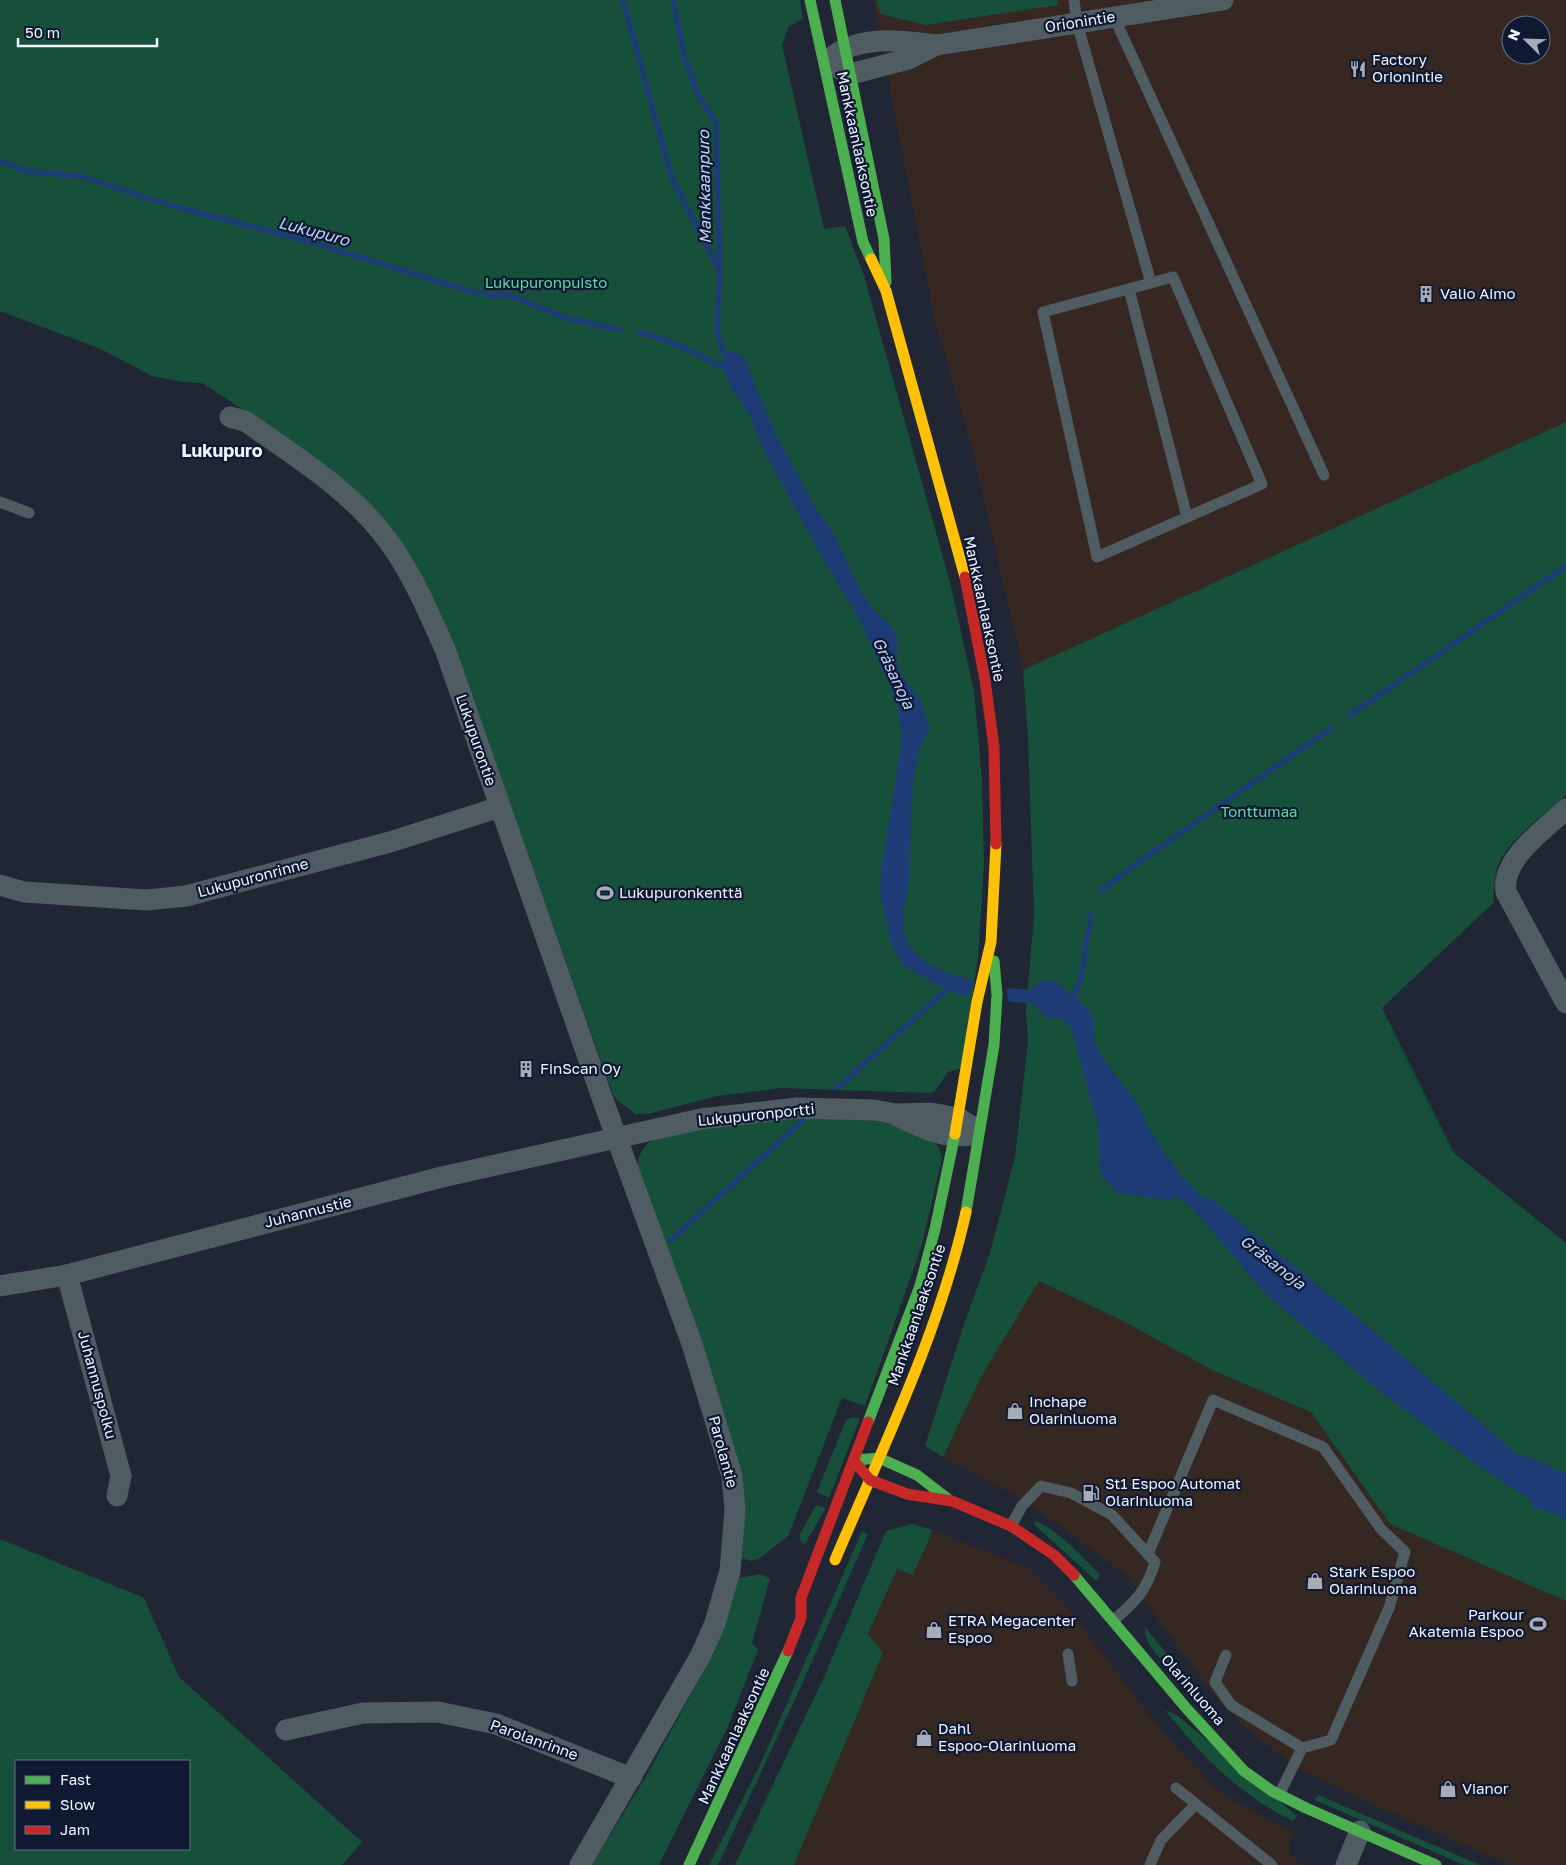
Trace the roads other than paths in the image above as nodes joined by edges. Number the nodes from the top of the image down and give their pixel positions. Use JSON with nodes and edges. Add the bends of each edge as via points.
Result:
{"nodes":[{"id":1,"x":810,"y":0,"type":"edge"},
{"id":2,"x":835,"y":0,"type":"edge"},
{"id":3,"x":1074,"y":0,"type":"edge"},
{"id":4,"x":1224,"y":0,"type":"edge"},
{"id":5,"x":1114,"y":17,"type":"junction"},
{"id":6,"x":1077,"y":23,"type":"junction"},
{"id":7,"x":937,"y":45,"type":"junction"},
{"id":8,"x":846,"y":47,"type":"junction"},
{"id":9,"x":824,"y":62,"type":"junction"},
{"id":10,"x":851,"y":74,"type":"junction"},
{"id":11,"x":1151,"y":283,"type":"junction"},
{"id":12,"x":1130,"y":289,"type":"junction"},
{"id":13,"x":886,"y":291,"type":"junction"},
{"id":14,"x":230,"y":417,"type":"dead end"},
{"id":15,"x":1324,"y":475,"type":"dead end"},
{"id":16,"x":0,"y":502,"type":"edge"},
{"id":17,"x":29,"y":513,"type":"dead end"},
{"id":18,"x":1187,"y":517,"type":"junction"},
{"id":19,"x":500,"y":807,"type":"junction"},
{"id":20,"x":1566,"y":809,"type":"edge"},
{"id":21,"x":0,"y":885,"type":"edge"},
{"id":22,"x":991,"y":942,"type":"junction"},
{"id":23,"x":1566,"y":1003,"type":"edge"},
{"id":24,"x":956,"y":1128,"type":"junction"},
{"id":25,"x":981,"y":1134,"type":"junction"},
{"id":26,"x":616,"y":1137,"type":"junction"},
{"id":27,"x":67,"y":1274,"type":"junction"},
{"id":28,"x":0,"y":1286,"type":"edge"},
{"id":29,"x":879,"y":1458,"type":"junction"},
{"id":30,"x":853,"y":1460,"type":"junction"},
{"id":31,"x":870,"y":1480,"type":"junction"},
{"id":32,"x":117,"y":1496,"type":"dead end"},
{"id":33,"x":952,"y":1501,"type":"junction"},
{"id":34,"x":1011,"y":1526,"type":"junction"},
{"id":35,"x":1148,"y":1554,"type":"junction"},
{"id":36,"x":829,"y":1574,"type":"dead end"},
{"id":37,"x":815,"y":1604,"type":"dead end"},
{"id":38,"x":801,"y":1618,"type":"junction"},
{"id":39,"x":1114,"y":1620,"type":"junction"},
{"id":40,"x":1068,"y":1654,"type":"dead end"},
{"id":41,"x":1226,"y":1655,"type":"dead end"},
{"id":42,"x":1072,"y":1681,"type":"dead end"},
{"id":43,"x":286,"y":1730,"type":"dead end"},
{"id":44,"x":1302,"y":1748,"type":"junction"},
{"id":45,"x":632,"y":1778,"type":"junction"},
{"id":46,"x":1176,"y":1788,"type":"dead end"},
{"id":47,"x":1279,"y":1795,"type":"junction"},
{"id":48,"x":1196,"y":1804,"type":"junction"},
{"id":49,"x":1360,"y":1832,"type":"junction"},
{"id":50,"x":580,"y":1865,"type":"edge"},
{"id":51,"x":690,"y":1865,"type":"edge"},
{"id":52,"x":1150,"y":1865,"type":"edge"},
{"id":53,"x":1272,"y":1865,"type":"edge"},
{"id":54,"x":1346,"y":1865,"type":"edge"},
{"id":55,"x":1436,"y":1865,"type":"edge"}],
"edges":[{"from":1,"to":9,"type":"main road","name":"Mankkaanlaaksontie"},
{"from":2,"to":8,"type":"main road","name":"Mankkaanlaaksontie"},
{"from":3,"to":6,"type":"lane"},
{"from":4,"to":5,"type":"street","name":"Orionintie"},
{"from":5,"to":6,"type":"street","name":"Orionintie"},
{"from":5,"to":15,"type":"lane"},
{"from":6,"to":7,"type":"street","name":"Orionintie"},
{"from":6,"to":11,"type":"lane"},
{"from":7,"to":8,"type":"street","name":"Orionintie","via":[[891,40]]},
{"from":7,"to":10,"type":"street","name":"Orionintie","via":[[908,59]]},
{"from":8,"to":9,"type":"street","name":"Orionintie"},
{"from":8,"to":10,"type":"main road","name":"Mankkaanlaaksontie"},
{"from":9,"to":10,"type":"street"},
{"from":9,"to":13,"type":"main road","name":"Mankkaanlaaksontie","via":[[863,242]]},
{"from":10,"to":13,"type":"main road","name":"Mankkaanlaaksontie","via":[[884,240]]},
{"from":11,"to":12,"type":"lane"},
{"from":11,"to":18,"type":"lane","via":[[1173,277],[1262,484]]},
{"from":12,"to":18,"type":"lane"},
{"from":12,"to":18,"type":"lane","via":[[1043,312],[1097,557]]},
{"from":13,"to":22,"type":"main road","name":"Mankkaanlaaksontie","via":[[964,572],[985,680],[994,747],[996,857]]},
{"from":14,"to":19,"type":"street","name":"Lukupurontie","via":[[245,422],[324,476],[386,537],[426,605]]},
{"from":16,"to":17,"type":"lane"},
{"from":19,"to":21,"type":"street","name":"Lukupuronrinne","via":[[390,842],[186,896],[122,899],[24,892]]},
{"from":19,"to":26,"type":"street","name":"Lukupurontie"},
{"from":20,"to":23,"type":"street","via":[[1513,860],[1505,884],[1506,892]]},
{"from":22,"to":24,"type":"main road","name":"Mankkaanlaaksontie","via":[[977,1002]]},
{"from":22,"to":25,"type":"main road","name":"Mankkaanlaaksontie","via":[[999,987],[996,1033]]},
{"from":24,"to":25,"type":"street","name":"Lukupuronportti"},
{"from":24,"to":26,"type":"street","name":"Lukupuronportti","via":[[931,1113],[797,1108],[701,1119]]},
{"from":24,"to":30,"type":"main road","name":"Mankkaanlaaksontie","via":[[920,1286]]},
{"from":25,"to":29,"type":"main road","name":"Mankkaanlaaksontie","via":[[953,1264]]},
{"from":26,"to":27,"type":"street","name":"Juhannustie","via":[[442,1177]]},
{"from":26,"to":45,"type":"street","name":"Parolantie","via":[[692,1344],[732,1476],[735,1509],[730,1571],[716,1623],[706,1648]]},
{"from":27,"to":28,"type":"street","name":"Juhannustie"},
{"from":27,"to":32,"type":"street","name":"Juhannuspolku","via":[[121,1476]]},
{"from":29,"to":30,"type":"main road","name":"Olarinluoma"},
{"from":29,"to":31,"type":"main road","name":"Mankkaanlaaksontie"},
{"from":29,"to":33,"type":"main road","name":"Olarinluoma","via":[[917,1475]]},
{"from":30,"to":31,"type":"main road","name":"Olarinluoma"},
{"from":30,"to":38,"type":"main road","name":"Mankkaanlaaksontie","via":[[801,1598]]},
{"from":31,"to":33,"type":"main road","name":"Olarinluoma","via":[[907,1494]]},
{"from":31,"to":36,"type":"main road","name":"Mankkaanlaaksontie"},
{"from":33,"to":34,"type":"main road","name":"Olarinluoma"},
{"from":34,"to":35,"type":"lane","via":[[1022,1506],[1041,1486],[1071,1493],[1112,1515]]},
{"from":34,"to":39,"type":"main road","name":"Olarinluoma","via":[[1054,1556],[1082,1582]]},
{"from":35,"to":39,"type":"lane","via":[[1155,1562],[1149,1583]]},
{"from":35,"to":44,"type":"lane","via":[[1213,1400],[1323,1447],[1381,1529],[1405,1552],[1389,1608],[1331,1740]]},
{"from":37,"to":38,"type":"main road","name":"Mankkaanlaaksontie"},
{"from":38,"to":51,"type":"main road","name":"Mankkaanlaaksontie","via":[[745,1750]]},
{"from":39,"to":47,"type":"main road","name":"Olarinluoma","via":[[1187,1709],[1244,1771]]},
{"from":40,"to":42,"type":"lane"},
{"from":41,"to":44,"type":"lane","via":[[1215,1682],[1231,1705]]},
{"from":43,"to":45,"type":"street","name":"Parolanrinne","via":[[363,1713],[438,1712],[496,1724]]},
{"from":44,"to":47,"type":"lane"},
{"from":45,"to":50,"type":"street","name":"Parolantie"},
{"from":46,"to":48,"type":"lane"},
{"from":47,"to":49,"type":"main road","name":"Olarinluoma"},
{"from":48,"to":52,"type":"lane","via":[[1161,1840]]},
{"from":48,"to":53,"type":"lane"},
{"from":49,"to":54,"type":"street"},
{"from":49,"to":55,"type":"main road","name":"Olarinluoma"}]}
